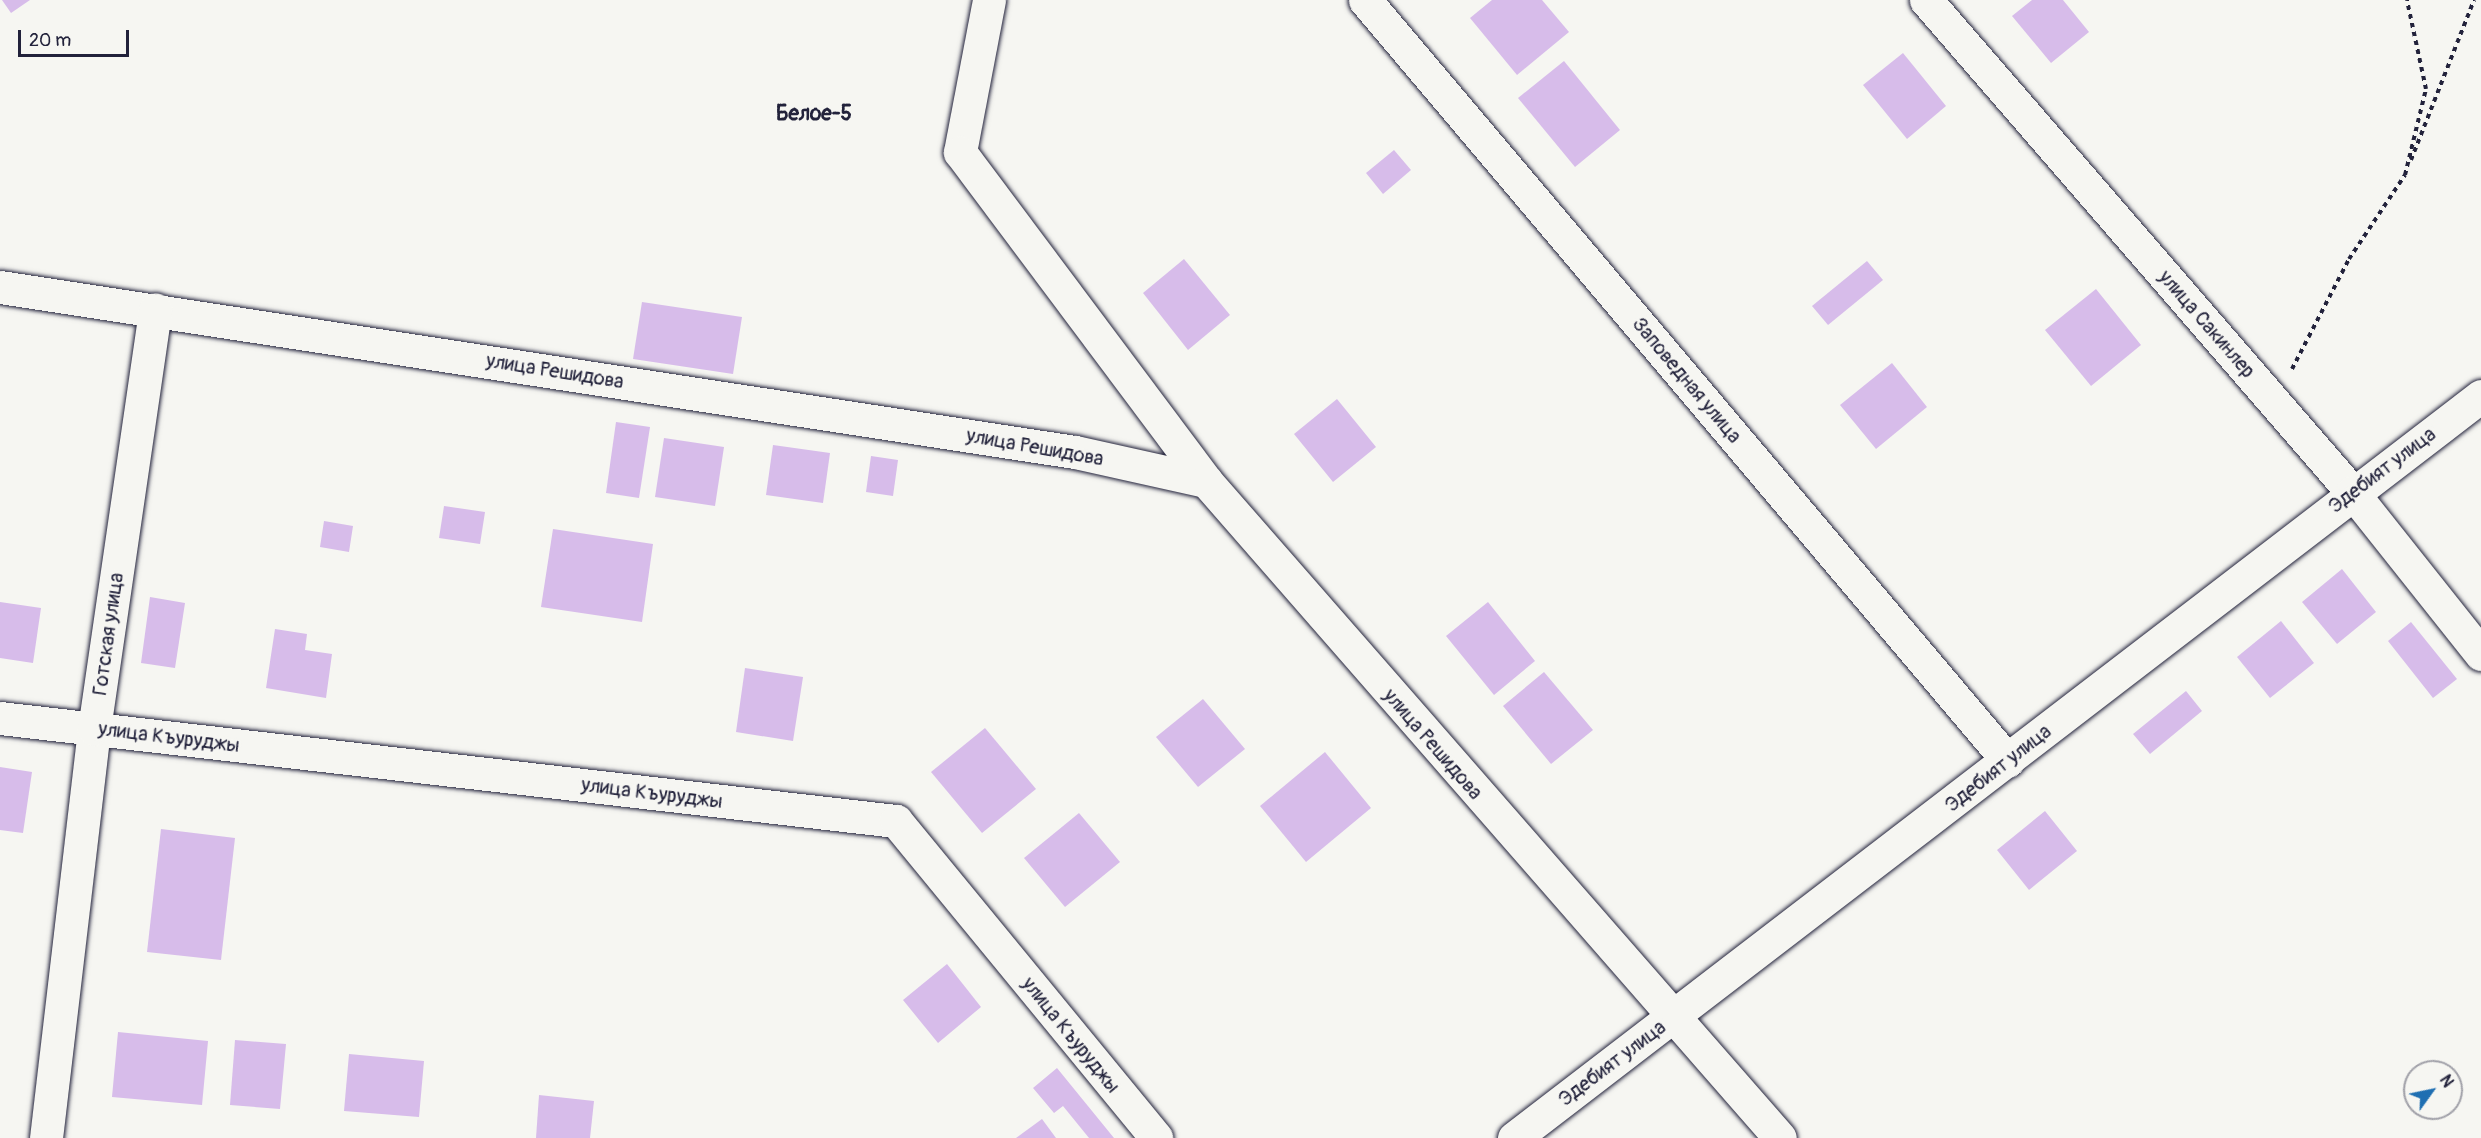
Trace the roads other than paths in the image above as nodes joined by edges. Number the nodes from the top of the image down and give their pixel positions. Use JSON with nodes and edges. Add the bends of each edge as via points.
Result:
{"nodes":[{"id":1,"x":989,"y":0,"type":"edge"},
{"id":2,"x":1365,"y":0,"type":"edge"},
{"id":3,"x":1926,"y":0,"type":"edge"},
{"id":4,"x":0,"y":287,"type":"edge"},
{"id":5,"x":155,"y":309,"type":"junction"},
{"id":6,"x":2481,"y":396,"type":"edge"},
{"id":7,"x":1206,"y":481,"type":"junction"},
{"id":8,"x":2352,"y":492,"type":"junction"},
{"id":9,"x":2481,"y":654,"type":"edge"},
{"id":10,"x":0,"y":718,"type":"edge"},
{"id":11,"x":94,"y":729,"type":"junction"},
{"id":12,"x":2008,"y":761,"type":"junction"},
{"id":13,"x":1672,"y":1018,"type":"junction"},
{"id":14,"x":46,"y":1138,"type":"edge"},
{"id":15,"x":1156,"y":1138,"type":"edge"},
{"id":16,"x":1514,"y":1138,"type":"edge"},
{"id":17,"x":1780,"y":1138,"type":"edge"}],
"edges":[{"from":1,"to":7,"type":"street","via":[[960,152]]},
{"from":2,"to":12,"type":"street","name":"Заповедная улица"},
{"from":3,"to":8,"type":"street","name":"улица Сакинлер"},
{"from":4,"to":5,"type":"street","name":"улица Решидова"},
{"from":5,"to":7,"type":"street","name":"улица Решидова","via":[[1076,452]]},
{"from":5,"to":11,"type":"street","name":"Готская улица"},
{"from":6,"to":8,"type":"street","name":"Эдебият улица"},
{"from":7,"to":13,"type":"street","name":"улица Решидова"},
{"from":8,"to":9,"type":"street","name":"улица Сакинлер"},
{"from":8,"to":12,"type":"street","name":"Эдебият улица"},
{"from":10,"to":11,"type":"street","name":"улица Къуруджы"},
{"from":11,"to":14,"type":"street","name":"Готская улица"},
{"from":11,"to":15,"type":"street","name":"улица Къуруджы","via":[[896,821]]},
{"from":12,"to":13,"type":"street","name":"Эдебият улица"},
{"from":13,"to":16,"type":"street","name":"Эдебият улица"},
{"from":13,"to":17,"type":"street","name":"улица Решидова"}]}
